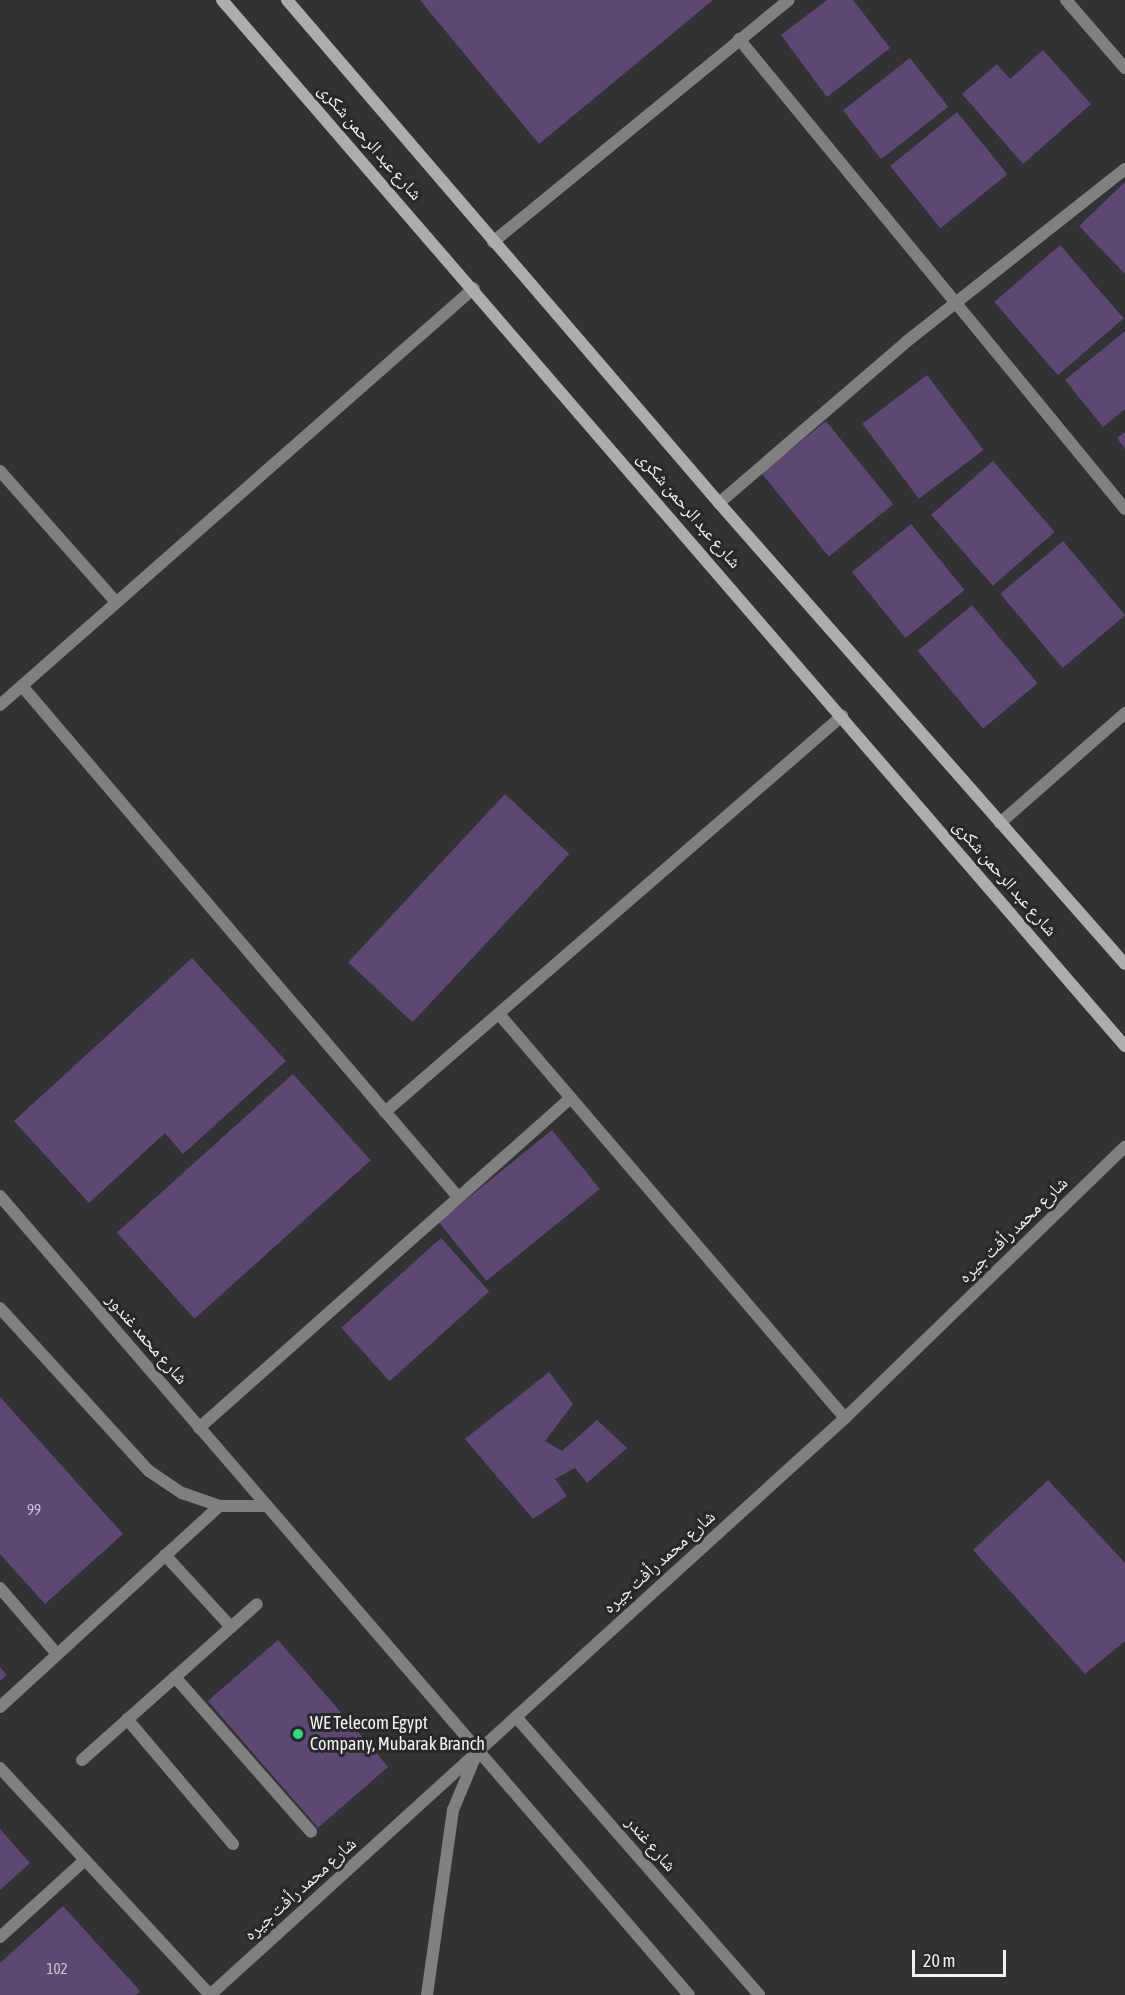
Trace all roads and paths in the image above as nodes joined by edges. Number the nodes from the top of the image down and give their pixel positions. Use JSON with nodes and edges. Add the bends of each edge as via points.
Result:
{"nodes":[{"id":1,"x":222,"y":0,"type":"edge"},
{"id":2,"x":287,"y":0,"type":"edge"},
{"id":3,"x":789,"y":0,"type":"edge"},
{"id":4,"x":1066,"y":0,"type":"edge"},
{"id":5,"x":739,"y":39,"type":"junction"},
{"id":6,"x":1125,"y":68,"type":"edge"},
{"id":7,"x":1125,"y":170,"type":"edge"},
{"id":8,"x":493,"y":242,"type":"junction"},
{"id":9,"x":474,"y":288,"type":"junction"},
{"id":10,"x":957,"y":306,"type":"junction"},
{"id":11,"x":0,"y":471,"type":"edge"},
{"id":12,"x":719,"y":503,"type":"junction"},
{"id":13,"x":1125,"y":509,"type":"edge"},
{"id":14,"x":116,"y":602,"type":"junction"},
{"id":15,"x":22,"y":686,"type":"junction"},
{"id":16,"x":0,"y":705,"type":"edge"},
{"id":17,"x":1125,"y":713,"type":"edge"},
{"id":18,"x":842,"y":716,"type":"junction"},
{"id":19,"x":1000,"y":823,"type":"junction"},
{"id":20,"x":1125,"y":964,"type":"edge"},
{"id":21,"x":499,"y":1014,"type":"junction"},
{"id":22,"x":1125,"y":1046,"type":"edge"},
{"id":23,"x":571,"y":1098,"type":"junction"},
{"id":24,"x":385,"y":1112,"type":"junction"},
{"id":25,"x":1125,"y":1147,"type":"edge"},
{"id":26,"x":0,"y":1196,"type":"edge"},
{"id":27,"x":458,"y":1197,"type":"junction"},
{"id":28,"x":0,"y":1308,"type":"edge"},
{"id":29,"x":845,"y":1418,"type":"junction"},
{"id":30,"x":199,"y":1428,"type":"junction"},
{"id":31,"x":219,"y":1506,"type":"junction"},
{"id":32,"x":267,"y":1506,"type":"junction"},
{"id":33,"x":165,"y":1556,"type":"junction"},
{"id":34,"x":0,"y":1588,"type":"edge"},
{"id":35,"x":257,"y":1604,"type":"dead end"},
{"id":36,"x":231,"y":1627,"type":"junction"},
{"id":37,"x":57,"y":1654,"type":"junction"},
{"id":38,"x":175,"y":1677,"type":"junction"},
{"id":39,"x":0,"y":1707,"type":"edge"},
{"id":40,"x":516,"y":1717,"type":"junction"},
{"id":41,"x":127,"y":1719,"type":"junction"},
{"id":42,"x":478,"y":1751,"type":"junction"},
{"id":43,"x":82,"y":1760,"type":"dead end"},
{"id":44,"x":0,"y":1768,"type":"edge"},
{"id":45,"x":311,"y":1832,"type":"dead end"},
{"id":46,"x":232,"y":1844,"type":"dead end"},
{"id":47,"x":85,"y":1860,"type":"junction"},
{"id":48,"x":0,"y":1937,"type":"edge"},
{"id":49,"x":210,"y":1995,"type":"edge"},
{"id":50,"x":427,"y":1995,"type":"edge"},
{"id":51,"x":689,"y":1995,"type":"edge"},
{"id":52,"x":759,"y":1995,"type":"edge"}],
"edges":[{"from":1,"to":9,"type":"street","name":"شارع عبد الرحمن شكرى"},
{"from":2,"to":8,"type":"street","name":"شارع عبد الرحمن شكرى"},
{"from":3,"to":5,"type":"street"},
{"from":4,"to":6,"type":"street"},
{"from":5,"to":8,"type":"street"},
{"from":5,"to":10,"type":"street"},
{"from":7,"to":10,"type":"street"},
{"from":8,"to":12,"type":"street","name":"شارع عبد الرحمن شكرى"},
{"from":9,"to":14,"type":"street"},
{"from":9,"to":18,"type":"street","name":"شارع عبد الرحمن شكرى"},
{"from":10,"to":12,"type":"street","via":[[906,342]]},
{"from":10,"to":13,"type":"street"},
{"from":11,"to":14,"type":"street"},
{"from":12,"to":19,"type":"street","name":"شارع عبد الرحمن شكرى"},
{"from":14,"to":15,"type":"street"},
{"from":15,"to":16,"type":"street"},
{"from":15,"to":24,"type":"street"},
{"from":17,"to":19,"type":"street"},
{"from":18,"to":21,"type":"street"},
{"from":18,"to":22,"type":"street","name":"شارع عبد الرحمن شكرى"},
{"from":19,"to":20,"type":"street","name":"شارع عبد الرحمن شكرى"},
{"from":21,"to":23,"type":"street"},
{"from":21,"to":24,"type":"street"},
{"from":23,"to":27,"type":"street"},
{"from":23,"to":29,"type":"street"},
{"from":24,"to":27,"type":"street"},
{"from":25,"to":29,"type":"street","name":"شارع محمد رأفت جيره"},
{"from":26,"to":30,"type":"street","name":"شارع محمد غندور"},
{"from":27,"to":30,"type":"street"},
{"from":28,"to":31,"type":"street","via":[[149,1472],[182,1493]]},
{"from":29,"to":40,"type":"street","name":"شارع محمد رأفت جيره"},
{"from":30,"to":32,"type":"street","name":"شارع محمد غندور"},
{"from":31,"to":32,"type":"street"},
{"from":31,"to":33,"type":"street"},
{"from":32,"to":42,"type":"street","name":"شارع محمد غندور"},
{"from":33,"to":36,"type":"street"},
{"from":33,"to":37,"type":"street"},
{"from":34,"to":37,"type":"street"},
{"from":35,"to":36,"type":"street"},
{"from":36,"to":38,"type":"street"},
{"from":37,"to":39,"type":"street"},
{"from":38,"to":41,"type":"street"},
{"from":38,"to":45,"type":"street"},
{"from":40,"to":42,"type":"street","name":"شارع محمد رأفت جيره"},
{"from":40,"to":52,"type":"street","name":"شارع غندر"},
{"from":41,"to":43,"type":"street"},
{"from":41,"to":46,"type":"street"},
{"from":42,"to":49,"type":"street","name":"شارع محمد رأفت جيره"},
{"from":42,"to":50,"type":"street","via":[[453,1810]]},
{"from":42,"to":51,"type":"street"},
{"from":44,"to":47,"type":"street"},
{"from":47,"to":48,"type":"street"},
{"from":47,"to":49,"type":"street"}]}
